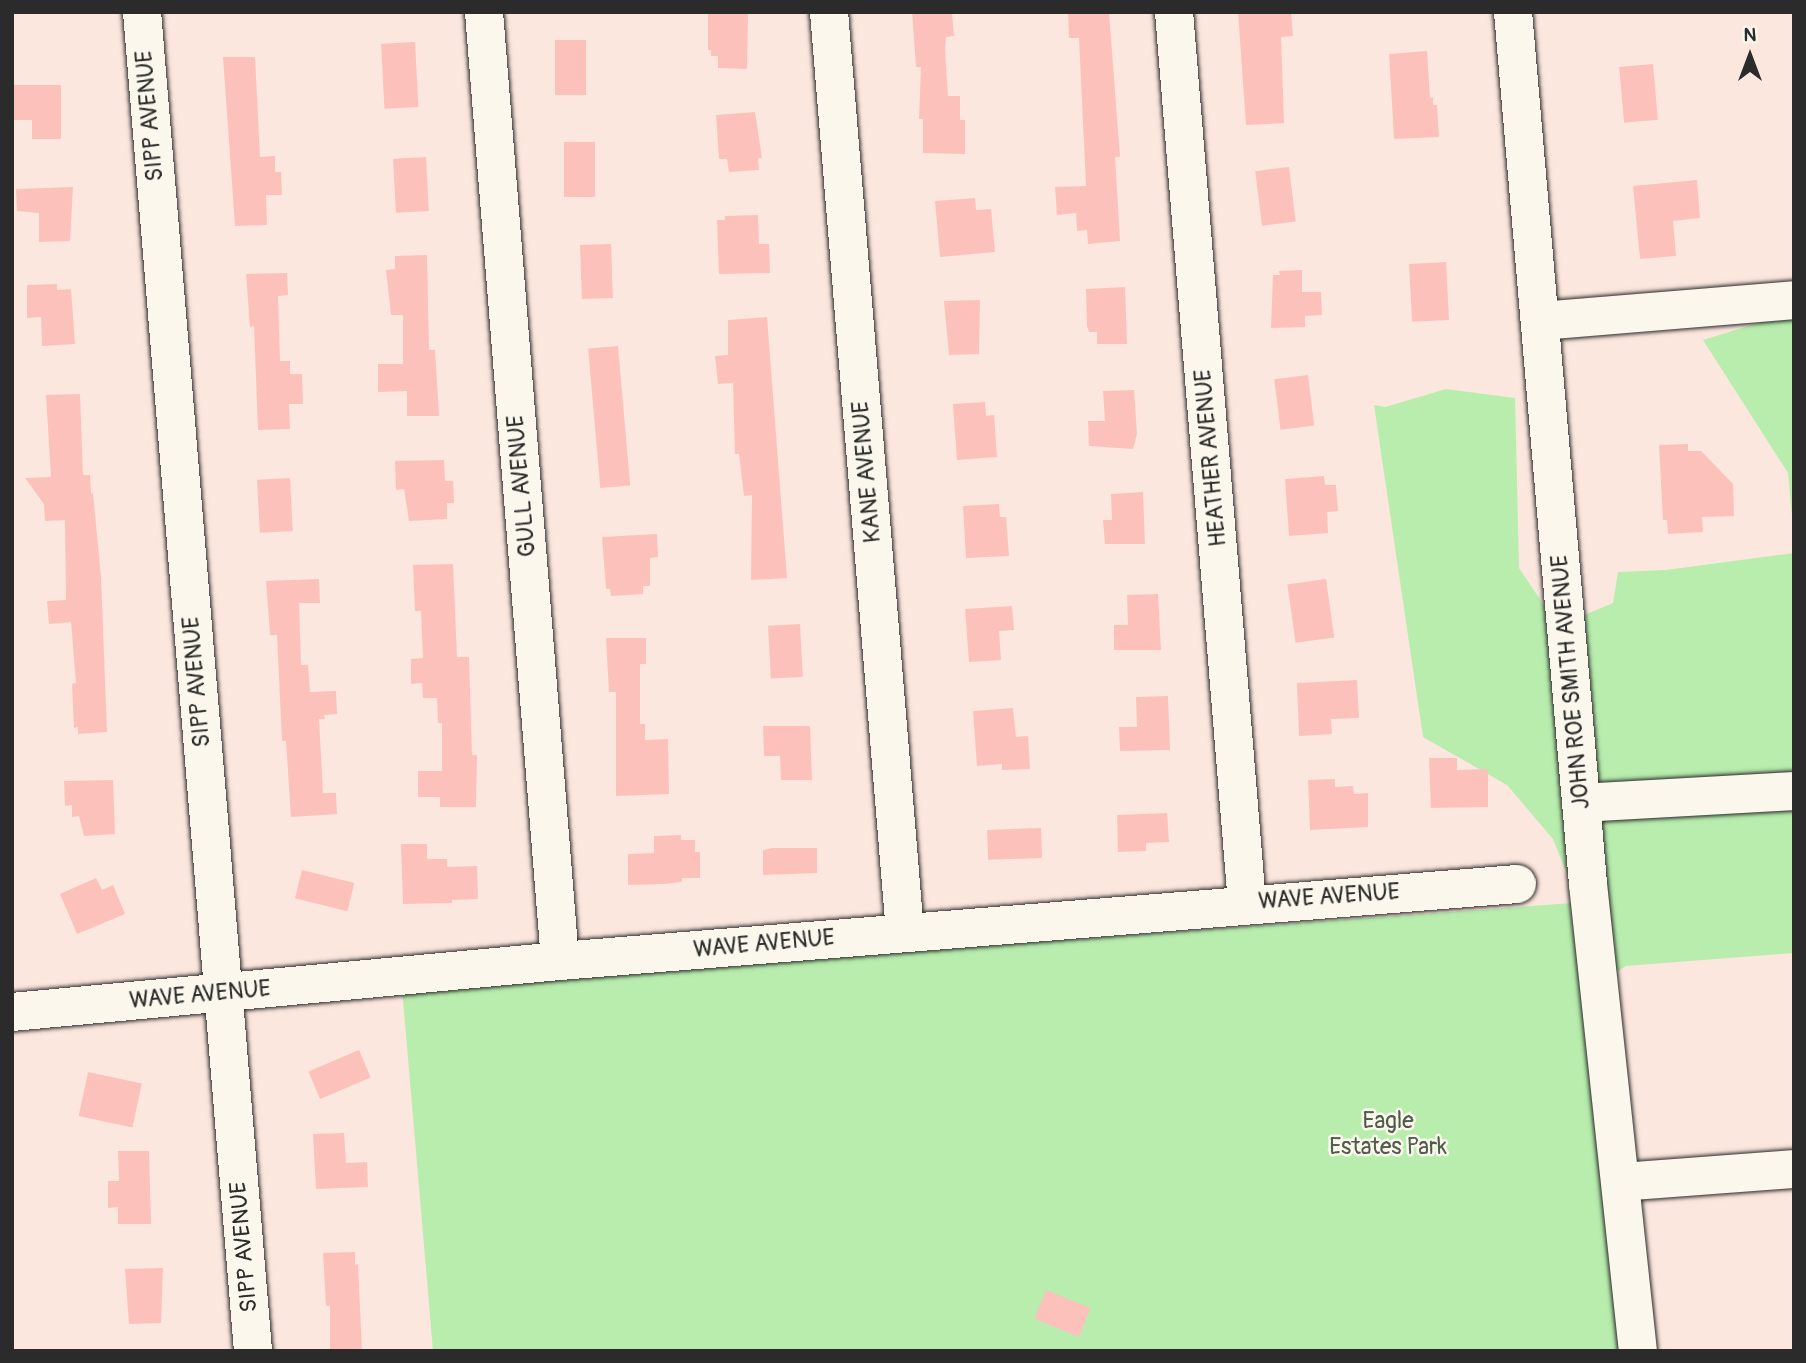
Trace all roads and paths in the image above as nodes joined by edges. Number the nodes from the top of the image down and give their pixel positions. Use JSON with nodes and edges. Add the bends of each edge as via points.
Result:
{"nodes":[{"id":1,"x":142,"y":12,"type":"edge"},
{"id":2,"x":484,"y":12,"type":"edge"},
{"id":3,"x":829,"y":12,"type":"edge"},
{"id":4,"x":1174,"y":12,"type":"edge"},
{"id":5,"x":1513,"y":12,"type":"edge"},
{"id":6,"x":1794,"y":300,"type":"edge"},
{"id":7,"x":1541,"y":321,"type":"junction"},
{"id":8,"x":1794,"y":791,"type":"edge"},
{"id":9,"x":1581,"y":803,"type":"junction"},
{"id":10,"x":1517,"y":884,"type":"dead end"},
{"id":11,"x":1247,"y":903,"type":"junction"},
{"id":12,"x":905,"y":932,"type":"junction"},
{"id":13,"x":559,"y":961,"type":"junction"},
{"id":14,"x":222,"y":993,"type":"junction"},
{"id":15,"x":12,"y":1012,"type":"edge"},
{"id":16,"x":1794,"y":1169,"type":"edge"},
{"id":17,"x":1621,"y":1182,"type":"junction"},
{"id":18,"x":253,"y":1351,"type":"edge"},
{"id":19,"x":1637,"y":1351,"type":"edge"}],
"edges":[{"from":1,"to":14,"type":"street","name":"SIPP AVENUE"},
{"from":2,"to":13,"type":"street","name":"GULL AVENUE"},
{"from":3,"to":12,"type":"street","name":"KANE AVENUE"},
{"from":4,"to":11,"type":"street","name":"HEATHER AVENUE"},
{"from":5,"to":7,"type":"street","name":"JOHN ROE SMITH AVENUE"},
{"from":6,"to":7,"type":"street"},
{"from":7,"to":9,"type":"street","name":"JOHN ROE SMITH AVENUE"},
{"from":8,"to":9,"type":"street"},
{"from":9,"to":17,"type":"street","name":"JOHN ROE SMITH AVENUE"},
{"from":10,"to":11,"type":"street","name":"WAVE AVENUE"},
{"from":11,"to":12,"type":"street","name":"WAVE AVENUE"},
{"from":12,"to":13,"type":"street","name":"WAVE AVENUE"},
{"from":13,"to":14,"type":"street","name":"WAVE AVENUE"},
{"from":14,"to":15,"type":"street","name":"WAVE AVENUE"},
{"from":14,"to":18,"type":"street","name":"SIPP AVENUE"},
{"from":16,"to":17,"type":"street"},
{"from":17,"to":19,"type":"street","name":"JOHN ROE SMITH AVENUE"}]}
